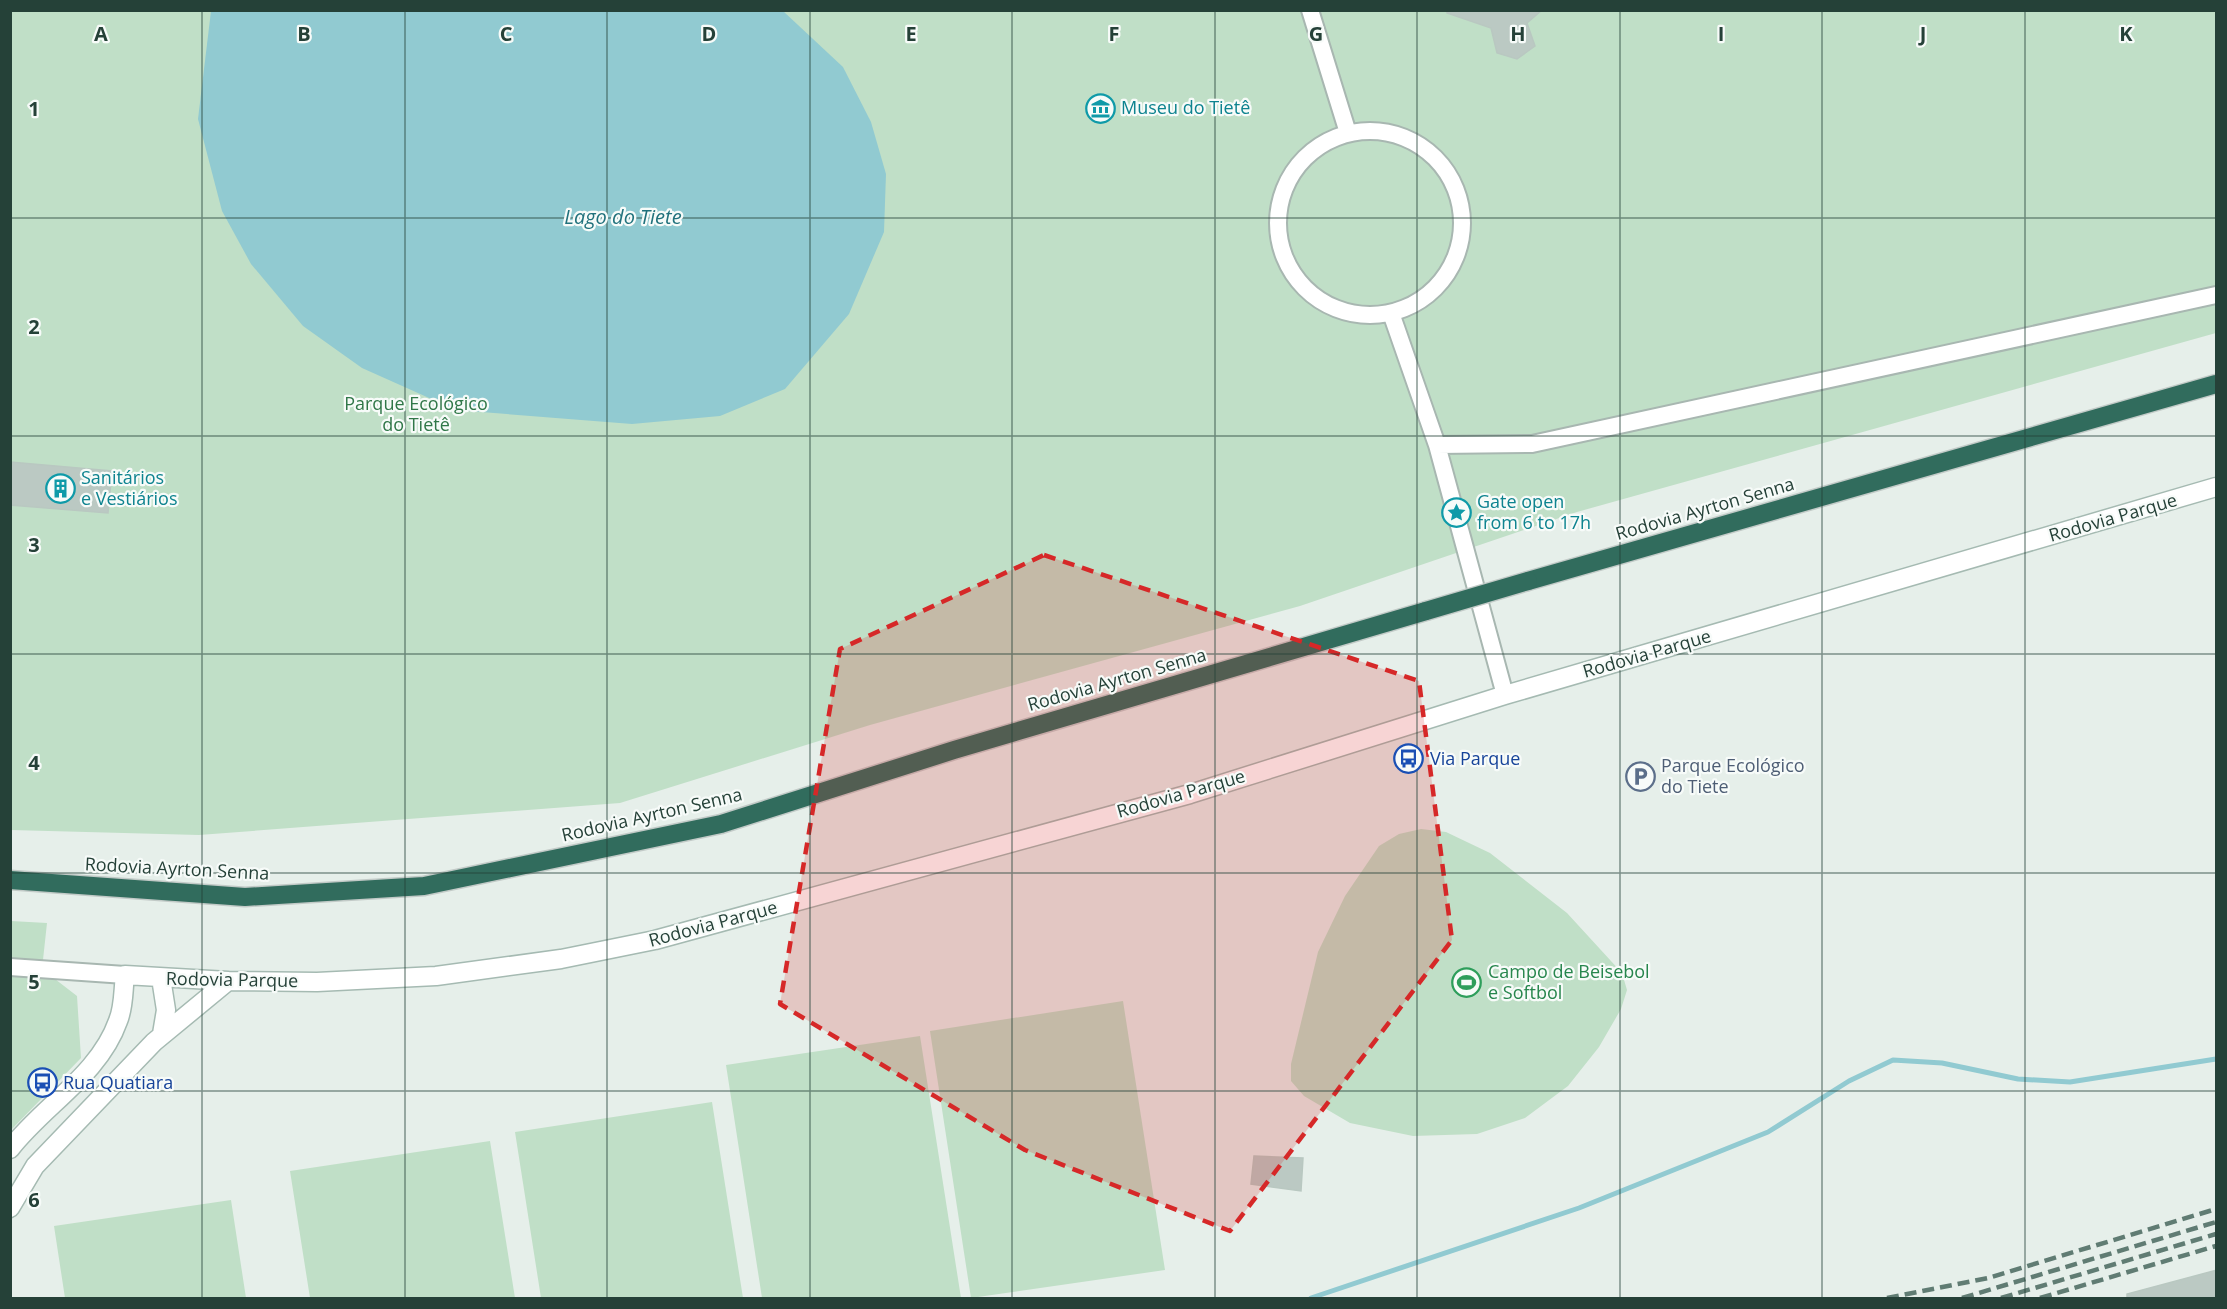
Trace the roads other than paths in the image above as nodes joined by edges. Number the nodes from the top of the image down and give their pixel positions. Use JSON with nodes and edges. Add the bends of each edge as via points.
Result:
{"nodes":[{"id":1,"x":1311,"y":10,"type":"edge"},
{"id":2,"x":1348,"y":133,"type":"junction"},
{"id":3,"x":2217,"y":295,"type":"edge"},
{"id":4,"x":1391,"y":313,"type":"junction"},
{"id":5,"x":2217,"y":384,"type":"edge"},
{"id":6,"x":1437,"y":445,"type":"junction"},
{"id":7,"x":2217,"y":488,"type":"edge"},
{"id":8,"x":1505,"y":695,"type":"junction"},
{"id":9,"x":10,"y":880,"type":"edge"},
{"id":10,"x":10,"y":967,"type":"edge"},
{"id":11,"x":125,"y":975,"type":"junction"},
{"id":12,"x":161,"y":978,"type":"junction"},
{"id":13,"x":228,"y":981,"type":"junction"},
{"id":14,"x":162,"y":1034,"type":"junction"},
{"id":15,"x":91,"y":1067,"type":"junction"},
{"id":16,"x":114,"y":1084,"type":"junction"},
{"id":17,"x":10,"y":1149,"type":"edge"},
{"id":18,"x":10,"y":1208,"type":"edge"}],
"edges":[{"from":1,"to":2,"type":"street"},
{"from":2,"to":4,"type":"street","via":[[1322,144],[1301,161],[1286,185],[1278,206],[1280,252],[1308,291],[1333,307],[1361,315]]},
{"from":2,"to":4,"type":"street","via":[[1391,133],[1429,151],[1455,184],[1463,216],[1460,249],[1445,278],[1421,300]]},
{"from":3,"to":6,"type":"street","via":[[1532,444]]},
{"from":4,"to":6,"type":"street"},
{"from":5,"to":9,"type":"highway","name":"Rodovia Ayrton Senna","bridge":true,"via":[[1528,581],[954,750],[721,824],[424,886],[245,897]]},
{"from":6,"to":8,"type":"street"},
{"from":7,"to":8,"type":"street","name":"Rodovia Parque"},
{"from":8,"to":13,"type":"street","name":"Rodovia Parque","via":[[1190,794],[655,940],[561,959],[436,976],[317,982]]},
{"from":10,"to":11,"type":"street"},
{"from":11,"to":12,"type":"street","name":"Rodovia Parque"},
{"from":11,"to":15,"type":"street","via":[[119,1019],[112,1037]]},
{"from":12,"to":13,"type":"street","name":"Rodovia Parque"},
{"from":12,"to":14,"type":"street","via":[[166,1010]]},
{"from":13,"to":14,"type":"street"},
{"from":14,"to":16,"type":"street"},
{"from":15,"to":16,"type":"street"},
{"from":15,"to":17,"type":"street"},
{"from":16,"to":18,"type":"street","via":[[35,1166]]}]}
